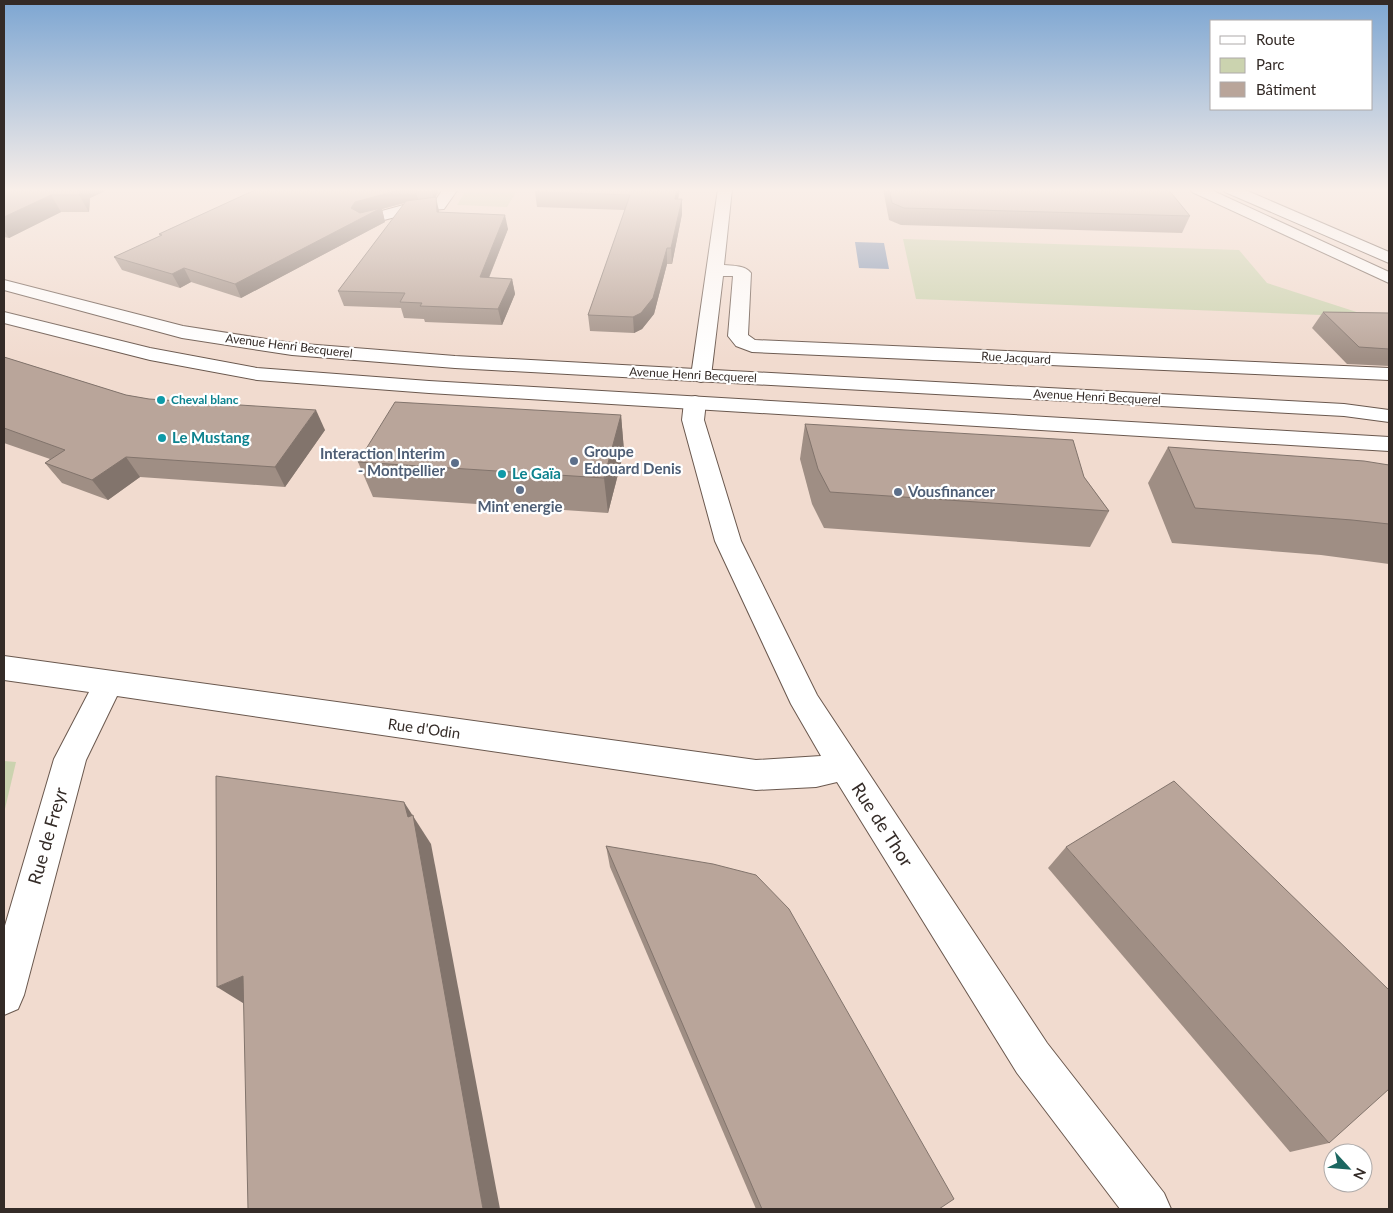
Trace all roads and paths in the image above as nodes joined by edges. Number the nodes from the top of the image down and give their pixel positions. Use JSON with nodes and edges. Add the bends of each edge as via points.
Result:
{"nodes":[{"id":1,"x":716,"y":246,"type":"edge"},
{"id":2,"x":1319,"y":246,"type":"edge"},
{"id":3,"x":1360,"y":246,"type":"edge"},
{"id":4,"x":1389,"y":258,"type":"edge"},
{"id":5,"x":714,"y":270,"type":"junction"},
{"id":6,"x":1389,"y":278,"type":"edge"},
{"id":7,"x":4,"y":285,"type":"edge"},
{"id":8,"x":4,"y":317,"type":"edge"},
{"id":9,"x":1389,"y":374,"type":"edge"},
{"id":10,"x":698,"y":389,"type":"junction"},
{"id":11,"x":1389,"y":416,"type":"edge"},
{"id":12,"x":1389,"y":444,"type":"edge"},
{"id":13,"x":4,"y":668,"type":"edge"},
{"id":14,"x":109,"y":683,"type":"junction"},
{"id":15,"x":844,"y":766,"type":"junction"},
{"id":16,"x":4,"y":995,"type":"edge"},
{"id":17,"x":1148,"y":1209,"type":"edge"}],
"edges":[{"from":1,"to":5,"type":"main road","name":"Rue de Thor"},
{"from":2,"to":6,"type":"main road"},
{"from":3,"to":4,"type":"main road"},
{"from":5,"to":9,"type":"main road","name":"Rue Jacquard","via":[[742,273],[738,336],[752,346]]},
{"from":5,"to":10,"type":"main road","name":"Rue de Thor"},
{"from":7,"to":10,"type":"main road","name":"Avenue Henri Becquerel","via":[[182,332],[292,349],[455,362]]},
{"from":8,"to":10,"type":"main road","name":"Avenue Henri Becquerel","via":[[150,354],[257,374],[430,387]]},
{"from":10,"to":11,"type":"main road","name":"Avenue Henri Becquerel","via":[[1344,410]]},
{"from":10,"to":12,"type":"main road","name":"Avenue Henri Becquerel"},
{"from":10,"to":15,"type":"main road","name":"Rue de Thor","via":[[693,420],[728,541],[806,704]]},
{"from":13,"to":14,"type":"main road","name":"Rue d'Odin"},
{"from":14,"to":15,"type":"main road","name":"Rue d'Odin","via":[[756,775],[816,772]]},
{"from":14,"to":16,"type":"main road","name":"Rue de Freyr","via":[[70,759]]},
{"from":15,"to":17,"type":"main road","name":"Rue de Thor","via":[[1032,1058]]}]}
